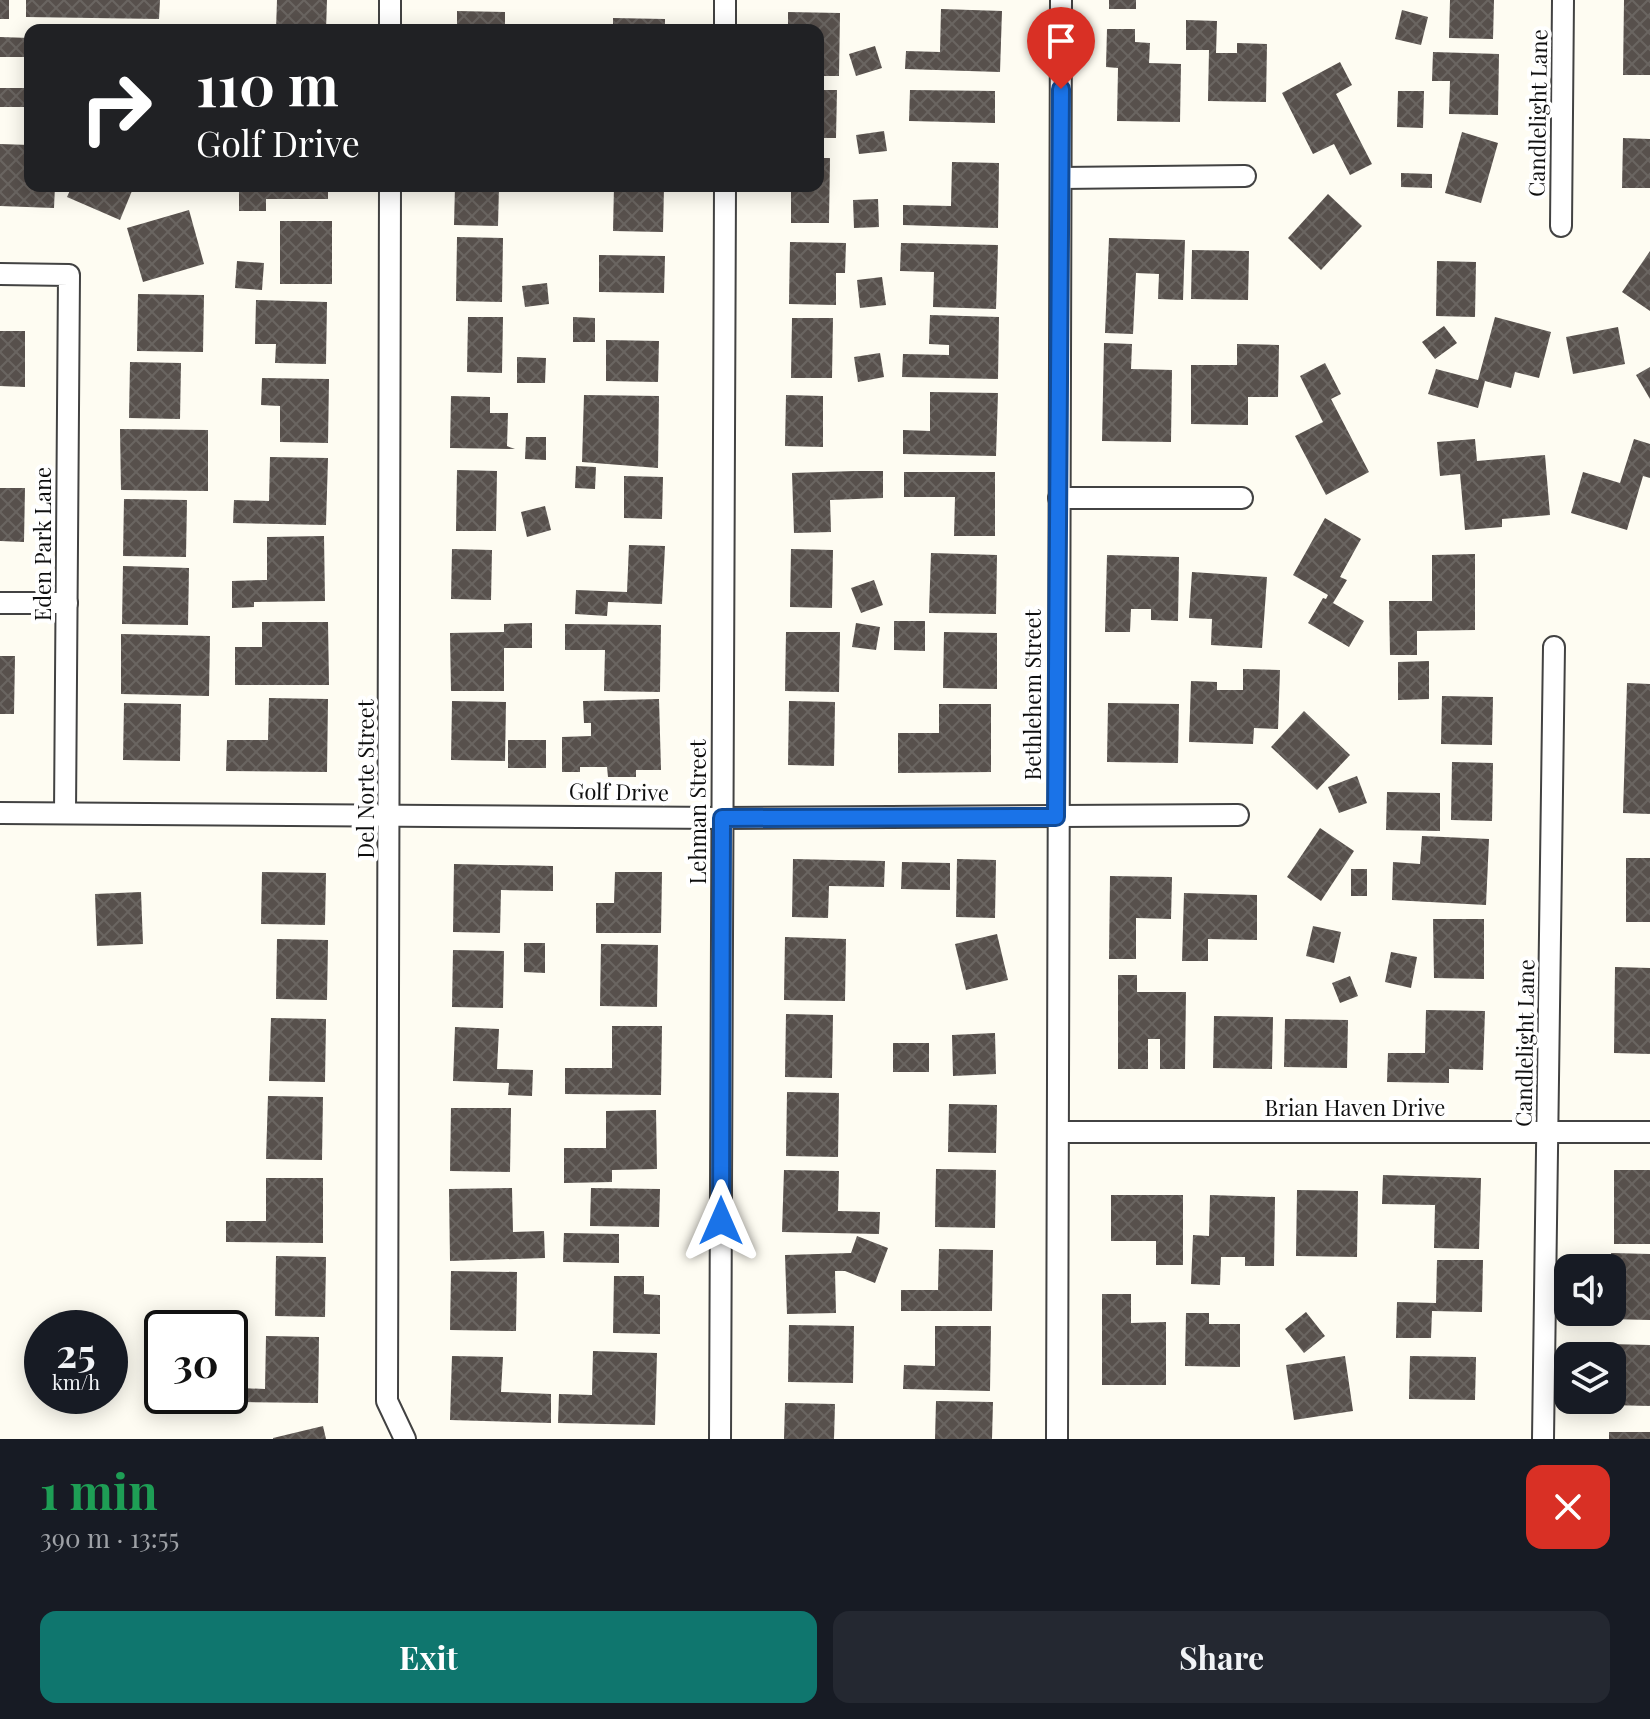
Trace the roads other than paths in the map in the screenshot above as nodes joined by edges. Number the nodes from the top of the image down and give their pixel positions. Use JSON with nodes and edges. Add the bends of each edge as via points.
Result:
{"nodes":[{"id":1,"x":390,"y":0,"type":"edge"},
{"id":2,"x":725,"y":0,"type":"edge"},
{"id":3,"x":1061,"y":0,"type":"edge"},
{"id":4,"x":1563,"y":0,"type":"edge"},
{"id":5,"x":390,"y":24,"type":"edge"},
{"id":6,"x":725,"y":24,"type":"edge"},
{"id":7,"x":1245,"y":176,"type":"dead end"},
{"id":8,"x":1061,"y":178,"type":"junction"},
{"id":9,"x":390,"y":192,"type":"edge"},
{"id":10,"x":725,"y":192,"type":"edge"},
{"id":11,"x":1561,"y":226,"type":"dead end"},
{"id":12,"x":0,"y":274,"type":"edge"},
{"id":13,"x":1059,"y":498,"type":"junction"},
{"id":14,"x":1242,"y":498,"type":"dead end"},
{"id":15,"x":0,"y":603,"type":"edge"},
{"id":16,"x":67,"y":603,"type":"junction"},
{"id":17,"x":1554,"y":647,"type":"dead end"},
{"id":18,"x":0,"y":813,"type":"edge"},
{"id":19,"x":65,"y":813,"type":"junction"},
{"id":20,"x":390,"y":813,"type":"junction"},
{"id":21,"x":1238,"y":815,"type":"dead end"},
{"id":22,"x":1056,"y":817,"type":"junction"},
{"id":23,"x":722,"y":818,"type":"junction"},
{"id":24,"x":1060,"y":1132,"type":"junction"},
{"id":25,"x":1547,"y":1132,"type":"junction"},
{"id":26,"x":1650,"y":1132,"type":"edge"},
{"id":27,"x":405,"y":1439,"type":"edge"},
{"id":28,"x":720,"y":1439,"type":"edge"},
{"id":29,"x":1057,"y":1439,"type":"edge"},
{"id":30,"x":1543,"y":1439,"type":"edge"}],
"edges":[{"from":1,"to":5,"type":"street"},
{"from":2,"to":6,"type":"street"},
{"from":3,"to":8,"type":"street","name":"Bethlehem Street"},
{"from":4,"to":11,"type":"street","name":"Candlelight Lane"},
{"from":7,"to":8,"type":"street"},
{"from":8,"to":13,"type":"street","name":"Bethlehem Street"},
{"from":9,"to":20,"type":"street","name":"Del Norte Street"},
{"from":10,"to":23,"type":"street","name":"Lehman Street"},
{"from":12,"to":16,"type":"street","name":"Eden Park Lane","via":[[69,275]]},
{"from":13,"to":14,"type":"street"},
{"from":13,"to":22,"type":"street","name":"Bethlehem Street"},
{"from":15,"to":16,"type":"street"},
{"from":16,"to":19,"type":"street","name":"Eden Park Lane"},
{"from":17,"to":25,"type":"street","name":"Candlelight Lane"},
{"from":18,"to":19,"type":"street","name":"Golf Drive"},
{"from":19,"to":20,"type":"street","name":"Golf Drive"},
{"from":20,"to":23,"type":"street","name":"Golf Drive"},
{"from":20,"to":27,"type":"street","name":"Del Norte Street","via":[[387,1401]]},
{"from":21,"to":22,"type":"street","name":"Golf Drive"},
{"from":22,"to":23,"type":"street","name":"Golf Drive"},
{"from":22,"to":24,"type":"street","name":"Bethlehem Street"},
{"from":23,"to":28,"type":"street","name":"Lehman Street"},
{"from":24,"to":25,"type":"street","name":"Brian Haven Drive"},
{"from":24,"to":29,"type":"street","name":"Bethlehem Street"},
{"from":25,"to":26,"type":"street","name":"Brian Haven Drive"},
{"from":25,"to":30,"type":"street","name":"Candlelight Lane"}]}
